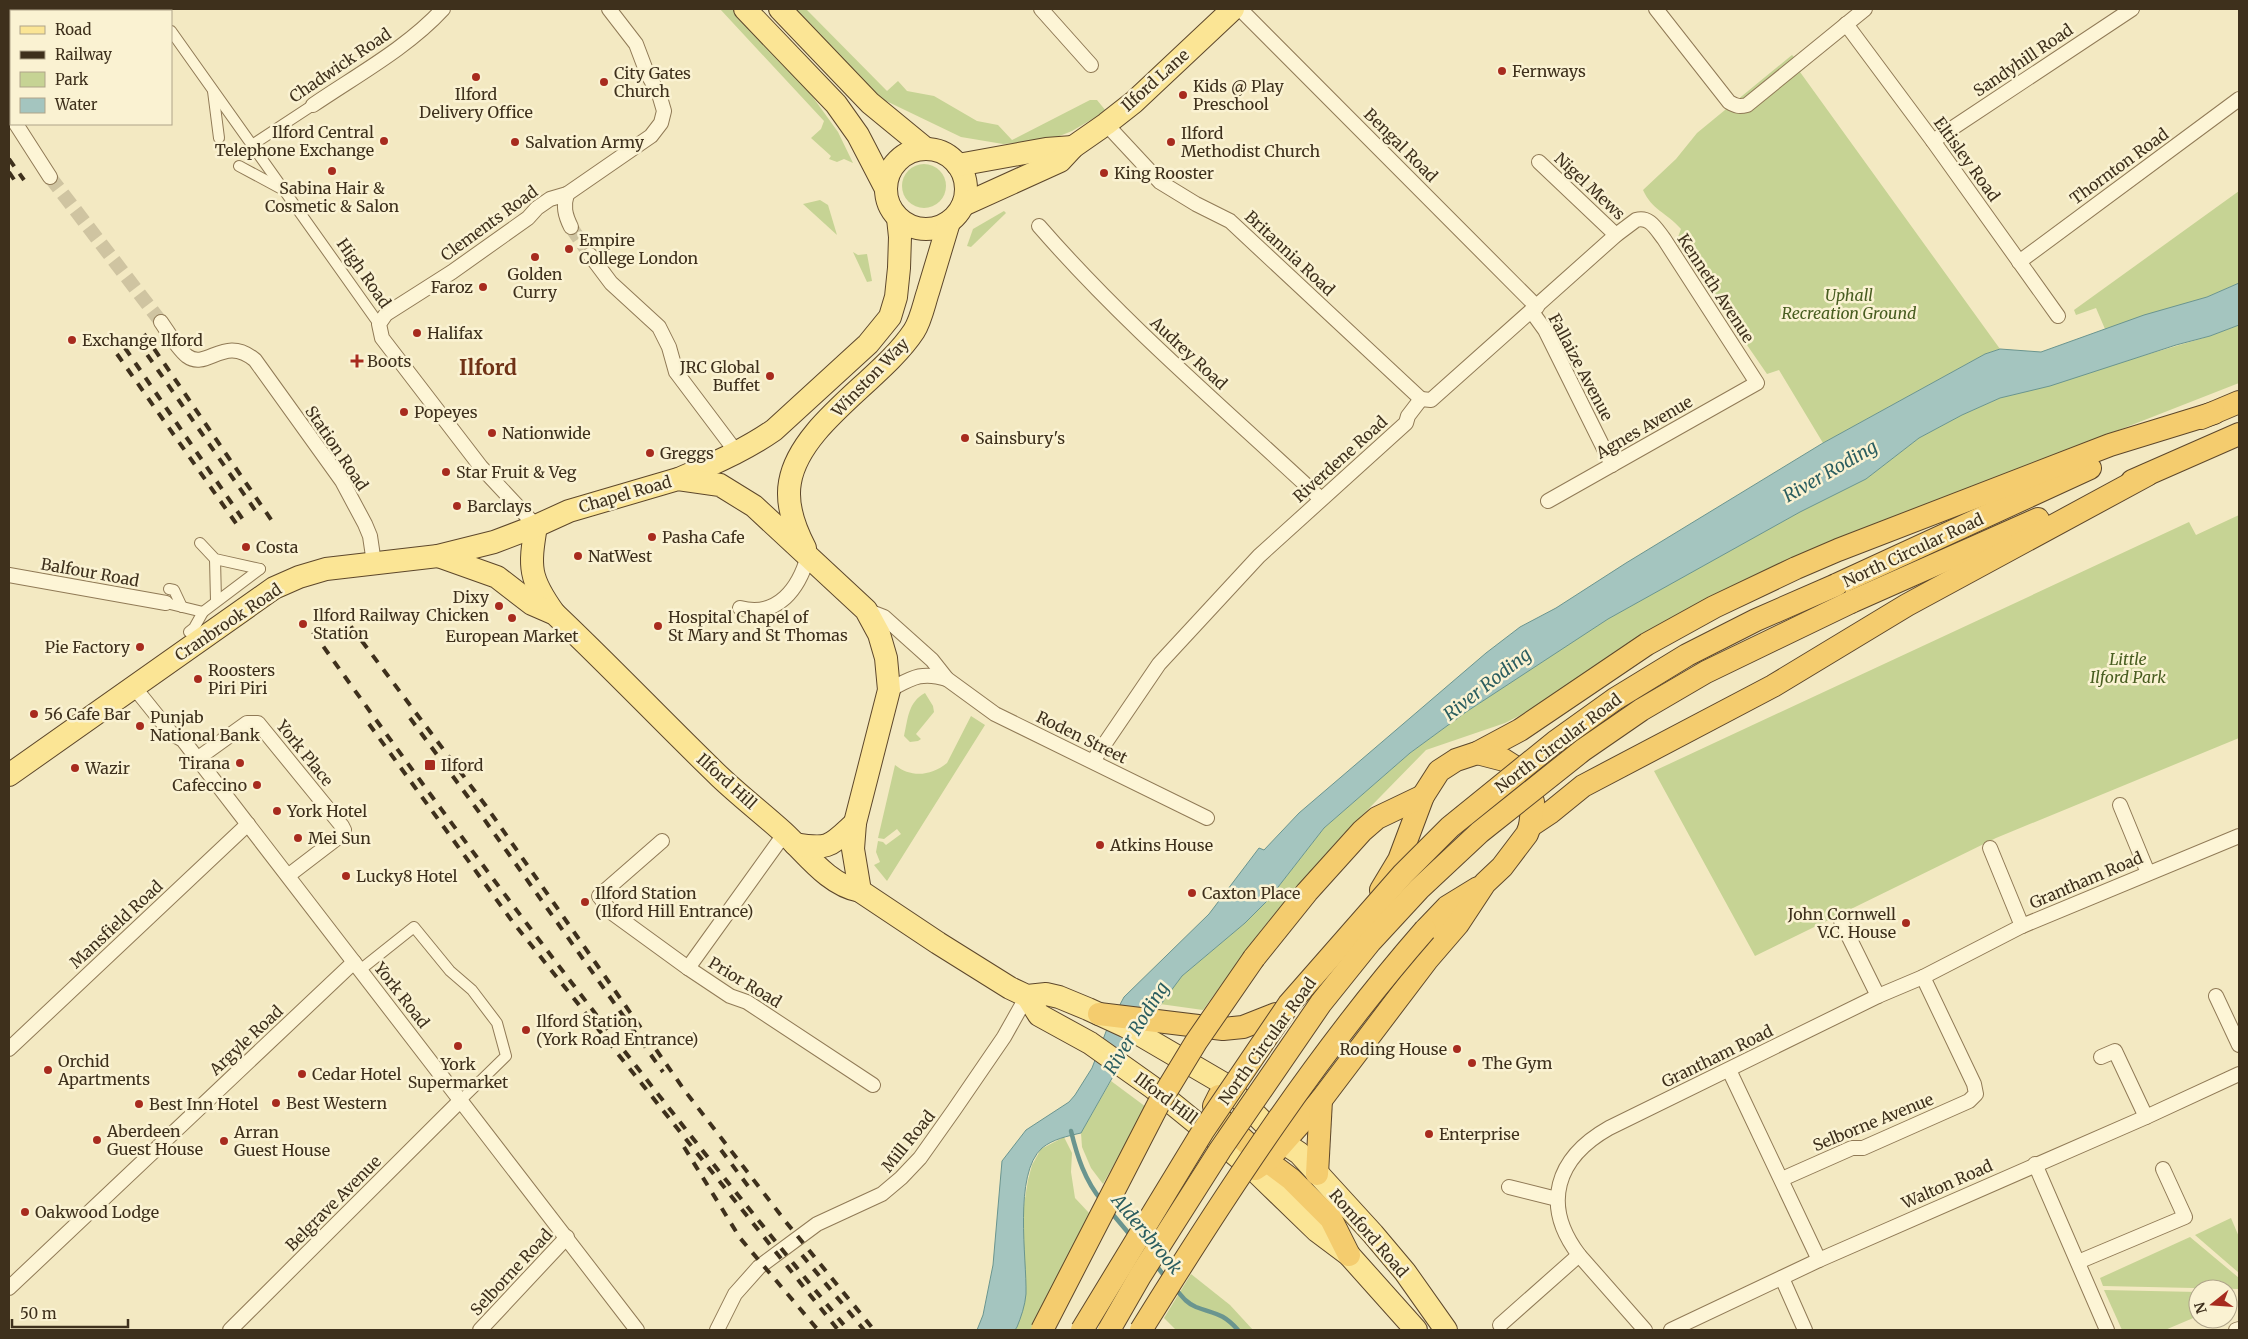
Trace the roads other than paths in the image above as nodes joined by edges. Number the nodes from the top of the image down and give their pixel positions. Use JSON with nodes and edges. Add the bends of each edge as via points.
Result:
{"nodes":[{"id":1,"x":443,"y":9,"type":"edge"},
{"id":2,"x":609,"y":9,"type":"edge"},
{"id":3,"x":745,"y":9,"type":"edge"},
{"id":4,"x":780,"y":9,"type":"edge"},
{"id":5,"x":1041,"y":9,"type":"edge"},
{"id":6,"x":1233,"y":9,"type":"edge"},
{"id":7,"x":1240,"y":9,"type":"edge"},
{"id":8,"x":1656,"y":9,"type":"edge"},
{"id":9,"x":2132,"y":9,"type":"edge"},
{"id":10,"x":1858,"y":11,"type":"edge"},
{"id":11,"x":1846,"y":24,"type":"junction"},
{"id":12,"x":172,"y":32,"type":"edge"},
{"id":13,"x":1091,"y":65,"type":"dead end"},
{"id":14,"x":213,"y":90,"type":"junction"},
{"id":15,"x":2239,"y":99,"type":"edge"},
{"id":16,"x":313,"y":105,"type":"joint"},
{"id":17,"x":1106,"y":124,"type":"junction"},
{"id":18,"x":17,"y":125,"type":"edge"},
{"id":19,"x":219,"y":138,"type":"dead end"},
{"id":20,"x":1933,"y":141,"type":"junction"},
{"id":21,"x":252,"y":146,"type":"junction"},
{"id":22,"x":1074,"y":147,"type":"junction"},
{"id":23,"x":926,"y":150,"type":"junction"},
{"id":24,"x":1539,"y":162,"type":"dead end"},
{"id":25,"x":958,"y":165,"type":"junction"},
{"id":26,"x":239,"y":166,"type":"dead end"},
{"id":27,"x":50,"y":177,"type":"tunnel mouth"},
{"id":28,"x":284,"y":189,"type":"junction"},
{"id":29,"x":886,"y":189,"type":"junction"},
{"id":30,"x":567,"y":194,"type":"junction"},
{"id":31,"x":956,"y":214,"type":"junction"},
{"id":32,"x":898,"y":218,"type":"junction"},
{"id":33,"x":571,"y":226,"type":"tunnel mouth"},
{"id":34,"x":1039,"y":226,"type":"dead end"},
{"id":35,"x":1616,"y":235,"type":"junction"},
{"id":36,"x":590,"y":255,"type":"tunnel mouth"},
{"id":37,"x":2018,"y":262,"type":"junction"},
{"id":38,"x":1534,"y":309,"type":"junction"},
{"id":39,"x":2058,"y":316,"type":"dead end"},
{"id":40,"x":161,"y":322,"type":"tunnel mouth"},
{"id":41,"x":379,"y":324,"type":"junction"},
{"id":42,"x":1757,"y":383,"type":"joint"},
{"id":43,"x":1421,"y":399,"type":"junction"},
{"id":44,"x":2239,"y":402,"type":"edge"},
{"id":45,"x":2214,"y":413,"type":"junction"},
{"id":46,"x":2239,"y":434,"type":"edge"},
{"id":47,"x":737,"y":453,"type":"junction"},
{"id":48,"x":1612,"y":465,"type":"junction"},
{"id":49,"x":2147,"y":475,"type":"junction"},
{"id":50,"x":678,"y":479,"type":"junction"},
{"id":51,"x":1322,"y":499,"type":"junction"},
{"id":52,"x":1548,"y":501,"type":"dead end"},
{"id":53,"x":536,"y":526,"type":"junction"},
{"id":54,"x":200,"y":543,"type":"dead end"},
{"id":55,"x":438,"y":556,"type":"junction"},
{"id":56,"x":808,"y":556,"type":"junction"},
{"id":57,"x":215,"y":559,"type":"junction"},
{"id":58,"x":374,"y":563,"type":"junction"},
{"id":59,"x":9,"y":575,"type":"edge"},
{"id":60,"x":169,"y":589,"type":"dead end"},
{"id":61,"x":216,"y":601,"type":"junction"},
{"id":62,"x":166,"y":603,"type":"joint"},
{"id":63,"x":182,"y":607,"type":"junction"},
{"id":64,"x":740,"y":608,"type":"dead end"},
{"id":65,"x":866,"y":610,"type":"junction"},
{"id":66,"x":203,"y":612,"type":"junction"},
{"id":67,"x":555,"y":614,"type":"junction"},
{"id":68,"x":189,"y":632,"type":"dead end"},
{"id":69,"x":948,"y":678,"type":"junction"},
{"id":70,"x":134,"y":687,"type":"junction"},
{"id":71,"x":889,"y":690,"type":"junction"},
{"id":72,"x":1477,"y":753,"type":"junction"},
{"id":73,"x":197,"y":759,"type":"junction"},
{"id":74,"x":1093,"y":762,"type":"junction"},
{"id":75,"x":9,"y":776,"type":"edge"},
{"id":76,"x":1423,"y":796,"type":"junction"},
{"id":77,"x":2120,"y":805,"type":"dead end"},
{"id":78,"x":1207,"y":818,"type":"dead end"},
{"id":79,"x":855,"y":823,"type":"junction"},
{"id":80,"x":248,"y":824,"type":"junction"},
{"id":81,"x":1530,"y":826,"type":"junction"},
{"id":82,"x":2239,"y":836,"type":"edge"},
{"id":83,"x":790,"y":838,"type":"junction"},
{"id":84,"x":662,"y":841,"type":"dead end"},
{"id":85,"x":1990,"y":848,"type":"dead end"},
{"id":86,"x":2148,"y":873,"type":"junction"},
{"id":87,"x":289,"y":875,"type":"junction"},
{"id":88,"x":1485,"y":883,"type":"junction"},
{"id":89,"x":860,"y":891,"type":"junction"},
{"id":90,"x":1841,"y":921,"type":"dead end"},
{"id":91,"x":2022,"y":926,"type":"junction"},
{"id":92,"x":357,"y":966,"type":"junction"},
{"id":93,"x":688,"y":968,"type":"junction"},
{"id":94,"x":1923,"y":977,"type":"junction"},
{"id":95,"x":1027,"y":996,"type":"junction"},
{"id":96,"x":1878,"y":996,"type":"junction"},
{"id":97,"x":2216,"y":996,"type":"dead end"},
{"id":98,"x":1099,"y":1014,"type":"junction"},
{"id":99,"x":1276,"y":1014,"type":"junction"},
{"id":100,"x":2239,"y":1045,"type":"edge"},
{"id":101,"x":9,"y":1049,"type":"edge"},
{"id":102,"x":2101,"y":1057,"type":"dead end"},
{"id":103,"x":1729,"y":1070,"type":"junction"},
{"id":104,"x":2239,"y":1074,"type":"edge"},
{"id":105,"x":873,"y":1085,"type":"dead end"},
{"id":106,"x":1226,"y":1086,"type":"junction"},
{"id":107,"x":461,"y":1100,"type":"junction"},
{"id":108,"x":1321,"y":1100,"type":"junction"},
{"id":109,"x":2146,"y":1117,"type":"junction"},
{"id":110,"x":1284,"y":1142,"type":"junction"},
{"id":111,"x":2035,"y":1164,"type":"junction"},
{"id":112,"x":1261,"y":1166,"type":"junction"},
{"id":113,"x":2163,"y":1169,"type":"dead end"},
{"id":114,"x":1317,"y":1174,"type":"junction"},
{"id":115,"x":1782,"y":1179,"type":"junction"},
{"id":116,"x":1509,"y":1187,"type":"dead end"},
{"id":117,"x":1557,"y":1199,"type":"junction"},
{"id":118,"x":567,"y":1237,"type":"junction"},
{"id":119,"x":1349,"y":1254,"type":"joint"},
{"id":120,"x":1579,"y":1255,"type":"junction"},
{"id":121,"x":1819,"y":1260,"type":"junction"},
{"id":122,"x":2078,"y":1262,"type":"junction"},
{"id":123,"x":1782,"y":1278,"type":"junction"},
{"id":124,"x":9,"y":1288,"type":"edge"},
{"id":125,"x":1500,"y":1325,"type":"dead end"},
{"id":126,"x":230,"y":1330,"type":"edge"},
{"id":127,"x":480,"y":1330,"type":"edge"},
{"id":128,"x":637,"y":1330,"type":"edge"},
{"id":129,"x":717,"y":1330,"type":"edge"},
{"id":130,"x":1042,"y":1330,"type":"edge"},
{"id":131,"x":1082,"y":1330,"type":"edge"},
{"id":132,"x":1109,"y":1330,"type":"edge"},
{"id":133,"x":1141,"y":1330,"type":"edge"},
{"id":134,"x":1416,"y":1330,"type":"edge"},
{"id":135,"x":1446,"y":1330,"type":"edge"},
{"id":136,"x":1645,"y":1330,"type":"edge"},
{"id":137,"x":1671,"y":1330,"type":"edge"},
{"id":138,"x":1805,"y":1330,"type":"edge"},
{"id":139,"x":2107,"y":1330,"type":"edge"}],
"edges":[{"from":1,"to":16,"type":"street","name":"Chadwick Road","via":[[410,39]]},
{"from":2,"to":30,"type":"street","name":"Clements Road","via":[[636,44],[664,111],[651,136]]},
{"from":3,"to":29,"type":"main road","via":[[836,104],[858,135]]},
{"from":4,"to":23,"type":"main road","via":[[870,103]]},
{"from":5,"to":13,"type":"street"},
{"from":6,"to":17,"type":"main road","name":"Ilford Lane"},
{"from":7,"to":38,"type":"street","name":"Bengal Road"},
{"from":8,"to":11,"type":"street","via":[[1729,102],[1736,106],[1747,106]]},
{"from":9,"to":20,"type":"street","name":"Sandyhill Road"},
{"from":10,"to":11,"type":"street"},
{"from":11,"to":20,"type":"street","name":"Eltisley Road"},
{"from":12,"to":14,"type":"street","name":"High Road"},
{"from":14,"to":19,"type":"street"},
{"from":14,"to":21,"type":"street","name":"High Road"},
{"from":15,"to":37,"type":"street","name":"Thornton Road"},
{"from":16,"to":21,"type":"street","name":"Chadwick Road"},
{"from":17,"to":22,"type":"main road","name":"Ilford Lane"},
{"from":17,"to":43,"type":"street","name":"Britannia Road","via":[[1160,182],[1230,221]]},
{"from":18,"to":27,"type":"street"},
{"from":20,"to":37,"type":"street","name":"Eltisley Road"},
{"from":21,"to":28,"type":"street","name":"High Road"},
{"from":22,"to":25,"type":"main road"},
{"from":22,"to":31,"type":"main road","name":"Ilford Lane","via":[[1060,161]]},
{"from":23,"to":25,"type":"main road","via":[[938,151]]},
{"from":23,"to":29,"type":"main road","via":[[911,152],[900,160],[888,177]]},
{"from":24,"to":35,"type":"street","name":"Nigel Mews"},
{"from":25,"to":31,"type":"main road","via":[[966,186]]},
{"from":26,"to":28,"type":"street"},
{"from":28,"to":41,"type":"street","name":"High Road"},
{"from":29,"to":32,"type":"main road"},
{"from":30,"to":33,"type":"street","via":[[565,212]]},
{"from":30,"to":41,"type":"street","name":"Clements Road","via":[[550,199],[452,272],[386,314]]},
{"from":31,"to":32,"type":"main road","via":[[928,229],[913,227]]},
{"from":31,"to":56,"type":"main road","name":"Winston Way","via":[[916,328],[903,347],[821,426],[802,450],[790,482],[790,504]]},
{"from":32,"to":47,"type":"main road","name":"Winston Way","via":[[896,297],[890,317],[868,344],[774,430]]},
{"from":34,"to":51,"type":"street","name":"Audrey Road","via":[[1076,269],[1120,312]]},
{"from":35,"to":38,"type":"street"},
{"from":35,"to":42,"type":"street","name":"Kenneth Avenue","via":[[1640,218],[1649,221]]},
{"from":36,"to":47,"type":"street","via":[[611,283],[659,327],[680,378]]},
{"from":37,"to":39,"type":"street","name":"Eltisley Road"},
{"from":38,"to":43,"type":"street","via":[[1431,400]]},
{"from":38,"to":48,"type":"street","name":"Fallaize Avenue"},
{"from":40,"to":58,"type":"street","name":"Station Road","via":[[187,356],[196,360],[229,350],[247,353],[255,360],[342,480],[370,536]]},
{"from":41,"to":53,"type":"street","name":"High Road","via":[[382,338],[481,467]]},
{"from":42,"to":48,"type":"street","name":"Agnes Avenue"},
{"from":43,"to":51,"type":"street","name":"Riverdene Road","via":[[1406,423]]},
{"from":44,"to":45,"type":"highway","name":"North Circular Road"},
{"from":45,"to":72,"type":"highway","via":[[2110,445],[1796,568],[1714,607],[1647,644],[1520,730]]},
{"from":45,"to":131,"type":"highway","name":"North Circular Road","bridge":true,"via":[[1756,620],[1687,655],[1555,742],[1450,827],[1403,874],[1290,1004],[1203,1131]]},
{"from":46,"to":49,"type":"highway","name":"North Circular Road"},
{"from":47,"to":50,"type":"main road","name":"Winston Way"},
{"from":48,"to":52,"type":"street","name":"Agnes Avenue"},
{"from":49,"to":81,"type":"highway","via":[[1907,605],[1774,686],[1583,786]]},
{"from":49,"to":132,"type":"highway","name":"North Circular Road","bridge":true,"via":[[2007,532],[1706,672],[1641,710],[1583,750],[1480,832],[1419,889],[1370,942],[1321,1003],[1220,1150]]},
{"from":50,"to":53,"type":"main road","name":"Chapel Road","via":[[569,511]]},
{"from":50,"to":56,"type":"main road","name":"Chapel Road","via":[[720,485],[754,506]]},
{"from":51,"to":74,"type":"street","name":"Riverdene Road","via":[[1259,556],[1160,664]]},
{"from":53,"to":55,"type":"main road","name":"Cranbrook Road","via":[[494,542]]},
{"from":53,"to":67,"type":"main road","via":[[532,576]]},
{"from":54,"to":57,"type":"street"},
{"from":55,"to":58,"type":"main road","name":"Cranbrook Road"},
{"from":55,"to":67,"type":"main road","name":"Ilford Hill","via":[[497,577],[532,604]]},
{"from":56,"to":64,"type":"street","via":[[800,580],[783,599],[764,610]]},
{"from":56,"to":65,"type":"main road","name":"Chapel Road"},
{"from":57,"to":61,"type":"street"},
{"from":57,"to":61,"type":"street","via":[[260,569]]},
{"from":58,"to":70,"type":"main road","name":"Cranbrook Road","via":[[326,569],[274,588]]},
{"from":59,"to":62,"type":"street","name":"Balfour Road"},
{"from":60,"to":63,"type":"street","via":[[174,590]]},
{"from":61,"to":66,"type":"street"},
{"from":62,"to":63,"type":"street"},
{"from":63,"to":66,"type":"street"},
{"from":65,"to":69,"type":"street","name":"Roden Street","via":[[884,616]]},
{"from":65,"to":71,"type":"main road","name":"Chapel Road","via":[[879,634],[886,658]]},
{"from":66,"to":68,"type":"street"},
{"from":67,"to":83,"type":"main road","name":"Ilford Hill","via":[[722,779]]},
{"from":69,"to":71,"type":"street","via":[[918,675]]},
{"from":69,"to":74,"type":"street","name":"Roden Street","via":[[995,714]]},
{"from":70,"to":73,"type":"street","name":"York Road"},
{"from":70,"to":75,"type":"main road","name":"Cranbrook Road"},
{"from":71,"to":79,"type":"main road","name":"Chapel Road"},
{"from":72,"to":76,"type":"highway","via":[[1456,760],[1439,771]]},
{"from":72,"to":81,"type":"highway","via":[[1516,767],[1533,802]]},
{"from":73,"to":80,"type":"street","name":"York Road"},
{"from":73,"to":87,"type":"street","name":"York Place","via":[[247,723],[258,723],[342,826],[344,830],[340,836]]},
{"from":74,"to":78,"type":"street","name":"Roden Street"},
{"from":76,"to":99,"type":"highway","via":[[1399,860],[1386,884]]},
{"from":76,"to":130,"type":"highway","bridge":true,"via":[[1377,818],[1344,850],[1254,958],[1159,1103]]},
{"from":77,"to":86,"type":"street"},
{"from":79,"to":83,"type":"main road","via":[[836,842],[826,846],[817,848]]},
{"from":79,"to":89,"type":"main road","via":[[853,849]]},
{"from":80,"to":87,"type":"street","name":"York Road"},
{"from":80,"to":101,"type":"street","name":"Mansfield Road"},
{"from":81,"to":88,"type":"highway","via":[[1502,867]]},
{"from":82,"to":86,"type":"street","name":"Grantham Road"},
{"from":83,"to":89,"type":"main road","name":"Ilford Hill","via":[[808,858],[840,884]]},
{"from":83,"to":93,"type":"street","name":"Prior Road"},
{"from":84,"to":93,"type":"street","via":[[599,896],[611,912]]},
{"from":85,"to":91,"type":"street"},
{"from":86,"to":91,"type":"street","name":"Grantham Road"},
{"from":87,"to":92,"type":"street","name":"York Road"},
{"from":88,"to":108,"type":"highway","via":[[1458,924]]},
{"from":88,"to":133,"type":"highway","bridge":true,"via":[[1447,907],[1376,987],[1269,1132],[1213,1214]]},
{"from":89,"to":95,"type":"main road","name":"Ilford Hill","via":[[1000,982]]},
{"from":90,"to":96,"type":"street"},
{"from":91,"to":94,"type":"street","name":"Grantham Road"},
{"from":92,"to":107,"type":"street","name":"York Road"},
{"from":92,"to":107,"type":"street","via":[[414,927],[497,1022],[506,1056]]},
{"from":92,"to":124,"type":"street","name":"Argyle Road"},
{"from":93,"to":105,"type":"street","name":"Prior Road","via":[[730,996],[747,1002]]},
{"from":94,"to":96,"type":"street","name":"Grantham Road"},
{"from":94,"to":115,"type":"street","name":"Selborne Avenue","via":[[1976,1094],[1969,1101],[1863,1148],[1852,1148]]},
{"from":95,"to":98,"type":"main road","name":"Ilford Hill","via":[[1046,994],[1059,997]]},
{"from":95,"to":112,"type":"main road","name":"Ilford Hill","via":[[1039,1015],[1090,1043]]},
{"from":95,"to":129,"type":"street","name":"Mill Road","via":[[1004,1037],[920,1158],[902,1178],[882,1194],[817,1224],[759,1268],[735,1294]]},
{"from":96,"to":103,"type":"street","name":"Grantham Road"},
{"from":97,"to":100,"type":"street"},
{"from":98,"to":99,"type":"highway","via":[[1213,1028],[1243,1027]]},
{"from":98,"to":106,"type":"main road","name":"Ilford Hill"},
{"from":99,"to":106,"type":"highway"},
{"from":102,"to":109,"type":"street","via":[[2116,1051]]},
{"from":103,"to":115,"type":"street"},
{"from":103,"to":117,"type":"street","name":"Grantham Road","via":[[1586,1142],[1572,1158]]},
{"from":104,"to":109,"type":"street","name":"Walton Road"},
{"from":106,"to":110,"type":"main road","name":"Ilford Hill"},
{"from":106,"to":112,"type":"highway","via":[[1214,1106],[1216,1115]]},
{"from":107,"to":118,"type":"street","name":"York Road"},
{"from":107,"to":126,"type":"street","name":"Belgrave Avenue"},
{"from":108,"to":110,"type":"highway"},
{"from":108,"to":114,"type":"highway"},
{"from":109,"to":111,"type":"street","name":"Walton Road"},
{"from":110,"to":112,"type":"highway"},
{"from":110,"to":114,"type":"main road","name":"Romford Road"},
{"from":111,"to":121,"type":"street","name":"Walton Road"},
{"from":111,"to":122,"type":"street"},
{"from":112,"to":119,"type":"highway","via":[[1291,1179],[1331,1219]]},
{"from":113,"to":122,"type":"street","via":[[2185,1217]]},
{"from":114,"to":135,"type":"main road","name":"Romford Road","via":[[1398,1265]]},
{"from":115,"to":121,"type":"street"},
{"from":116,"to":117,"type":"street"},
{"from":117,"to":120,"type":"street","name":"Grantham Road","via":[[1564,1233]]},
{"from":118,"to":127,"type":"street","name":"Selborne Road"},
{"from":118,"to":128,"type":"street","name":"York Road"},
{"from":119,"to":134,"type":"main road","name":"Romford Road"},
{"from":120,"to":125,"type":"street"},
{"from":120,"to":136,"type":"street","name":"Grantham Road"},
{"from":121,"to":123,"type":"street","name":"Walton Road"},
{"from":122,"to":139,"type":"street"},
{"from":123,"to":137,"type":"street","name":"Walton Road"},
{"from":123,"to":138,"type":"street"}]}
